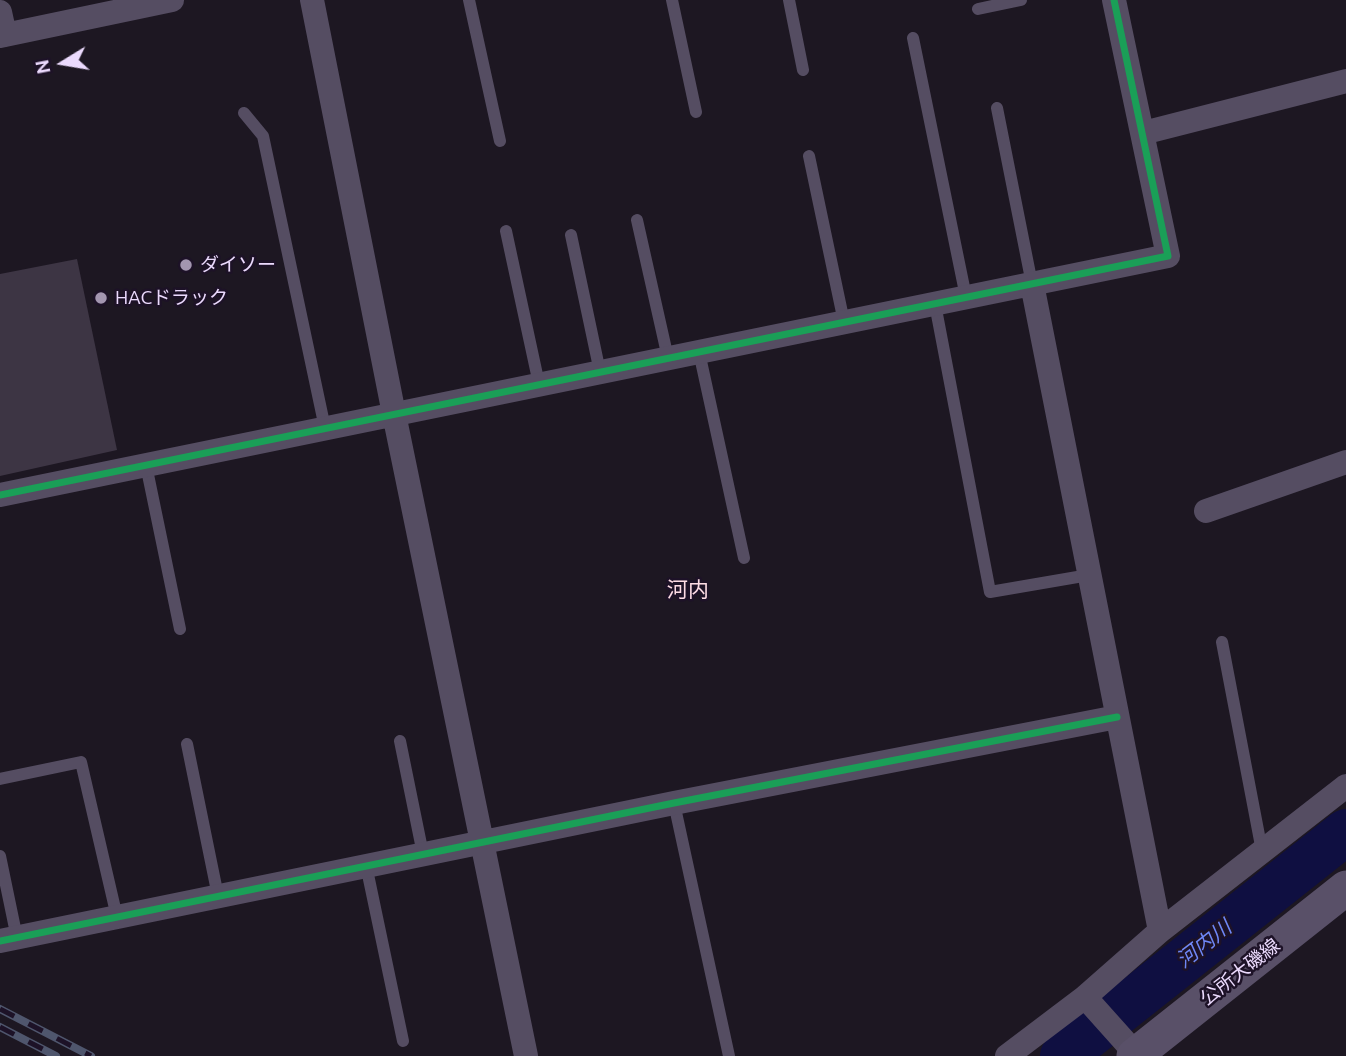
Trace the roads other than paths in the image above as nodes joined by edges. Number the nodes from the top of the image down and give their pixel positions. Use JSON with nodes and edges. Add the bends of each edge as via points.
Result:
{"nodes":[{"id":1,"x":172,"y":0,"type":"edge"},
{"id":2,"x":312,"y":0,"type":"edge"},
{"id":3,"x":469,"y":0,"type":"edge"},
{"id":4,"x":672,"y":0,"type":"edge"},
{"id":5,"x":789,"y":0,"type":"edge"},
{"id":6,"x":1021,"y":0,"type":"edge"},
{"id":7,"x":1114,"y":0,"type":"edge"},
{"id":8,"x":978,"y":9,"type":"dead end"},
{"id":9,"x":2,"y":27,"type":"edge"},
{"id":10,"x":912,"y":38,"type":"dead end"},
{"id":11,"x":803,"y":70,"type":"dead end"},
{"id":12,"x":1346,"y":81,"type":"edge"},
{"id":13,"x":997,"y":108,"type":"dead end"},
{"id":14,"x":696,"y":112,"type":"dead end"},
{"id":15,"x":244,"y":113,"type":"dead end"},
{"id":16,"x":1143,"y":133,"type":"junction"},
{"id":17,"x":500,"y":141,"type":"dead end"},
{"id":18,"x":809,"y":156,"type":"dead end"},
{"id":19,"x":637,"y":220,"type":"dead end"},
{"id":20,"x":506,"y":231,"type":"dead end"},
{"id":21,"x":571,"y":235,"type":"dead end"},
{"id":22,"x":1032,"y":284,"type":"junction"},
{"id":23,"x":966,"y":297,"type":"junction"},
{"id":24,"x":935,"y":304,"type":"junction"},
{"id":25,"x":844,"y":322,"type":"junction"},
{"id":26,"x":699,"y":352,"type":"junction"},
{"id":27,"x":668,"y":358,"type":"junction"},
{"id":28,"x":600,"y":372,"type":"junction"},
{"id":29,"x":539,"y":384,"type":"junction"},
{"id":30,"x":394,"y":414,"type":"junction"},
{"id":31,"x":326,"y":428,"type":"junction"},
{"id":32,"x":1346,"y":462,"type":"edge"},
{"id":33,"x":146,"y":465,"type":"junction"},
{"id":34,"x":0,"y":495,"type":"edge"},
{"id":35,"x":1206,"y":511,"type":"dead end"},
{"id":36,"x":744,"y":558,"type":"dead end"},
{"id":37,"x":1089,"y":575,"type":"junction"},
{"id":38,"x":180,"y":629,"type":"dead end"},
{"id":39,"x":1222,"y":642,"type":"dead end"},
{"id":40,"x":1117,"y":718,"type":"junction"},
{"id":41,"x":400,"y":741,"type":"dead end"},
{"id":42,"x":187,"y":744,"type":"dead end"},
{"id":43,"x":0,"y":779,"type":"edge"},
{"id":44,"x":1346,"y":786,"type":"edge"},
{"id":45,"x":674,"y":803,"type":"junction"},
{"id":46,"x":481,"y":842,"type":"junction"},
{"id":47,"x":1262,"y":851,"type":"junction"},
{"id":48,"x":423,"y":854,"type":"junction"},
{"id":49,"x":0,"y":856,"type":"edge"},
{"id":50,"x":366,"y":865,"type":"junction"},
{"id":51,"x":1346,"y":888,"type":"edge"},
{"id":52,"x":218,"y":896,"type":"junction"},
{"id":53,"x":117,"y":917,"type":"junction"},
{"id":54,"x":1160,"y":931,"type":"junction"},
{"id":55,"x":9,"y":939,"type":"edge"},
{"id":56,"x":1085,"y":996,"type":"junction"},
{"id":57,"x":403,"y":1041,"type":"dead end"},
{"id":58,"x":1131,"y":1050,"type":"edge"},
{"id":59,"x":526,"y":1056,"type":"edge"},
{"id":60,"x":729,"y":1056,"type":"edge"},
{"id":61,"x":1007,"y":1056,"type":"edge"}],
"edges":[{"from":1,"to":9,"type":"street"},
{"from":2,"to":30,"type":"street"},
{"from":3,"to":17,"type":"lane"},
{"from":4,"to":14,"type":"lane"},
{"from":5,"to":11,"type":"lane"},
{"from":6,"to":8,"type":"lane"},
{"from":7,"to":16,"type":"street"},
{"from":10,"to":23,"type":"lane"},
{"from":12,"to":16,"type":"street"},
{"from":13,"to":22,"type":"lane"},
{"from":15,"to":31,"type":"lane","via":[[263,136]]},
{"from":16,"to":22,"type":"street","via":[[1168,256]]},
{"from":18,"to":25,"type":"lane"},
{"from":19,"to":27,"type":"lane"},
{"from":20,"to":29,"type":"lane"},
{"from":21,"to":28,"type":"lane"},
{"from":22,"to":23,"type":"street"},
{"from":22,"to":37,"type":"street"},
{"from":23,"to":24,"type":"street"},
{"from":24,"to":25,"type":"street"},
{"from":24,"to":37,"type":"lane","via":[[990,593]]},
{"from":25,"to":26,"type":"street"},
{"from":26,"to":27,"type":"street"},
{"from":26,"to":36,"type":"lane"},
{"from":27,"to":28,"type":"street"},
{"from":28,"to":29,"type":"street"},
{"from":29,"to":30,"type":"street"},
{"from":30,"to":31,"type":"street"},
{"from":30,"to":46,"type":"street"},
{"from":31,"to":33,"type":"street"},
{"from":32,"to":35,"type":"street"},
{"from":33,"to":34,"type":"street"},
{"from":33,"to":38,"type":"lane"},
{"from":37,"to":40,"type":"street"},
{"from":39,"to":47,"type":"lane"},
{"from":40,"to":45,"type":"street"},
{"from":40,"to":54,"type":"street"},
{"from":41,"to":48,"type":"lane"},
{"from":42,"to":52,"type":"lane"},
{"from":43,"to":53,"type":"lane","via":[[81,762]]},
{"from":44,"to":47,"type":"street"},
{"from":45,"to":46,"type":"street"},
{"from":45,"to":60,"type":"lane"},
{"from":46,"to":48,"type":"street"},
{"from":46,"to":59,"type":"street"},
{"from":47,"to":54,"type":"street"},
{"from":48,"to":50,"type":"street"},
{"from":49,"to":55,"type":"lane"},
{"from":50,"to":52,"type":"street"},
{"from":50,"to":57,"type":"lane"},
{"from":51,"to":58,"type":"main road","name":"公所大磯線"},
{"from":52,"to":53,"type":"street"},
{"from":53,"to":55,"type":"street"},
{"from":54,"to":56,"type":"street"},
{"from":56,"to":58,"type":"street"},
{"from":56,"to":61,"type":"street"}]}
